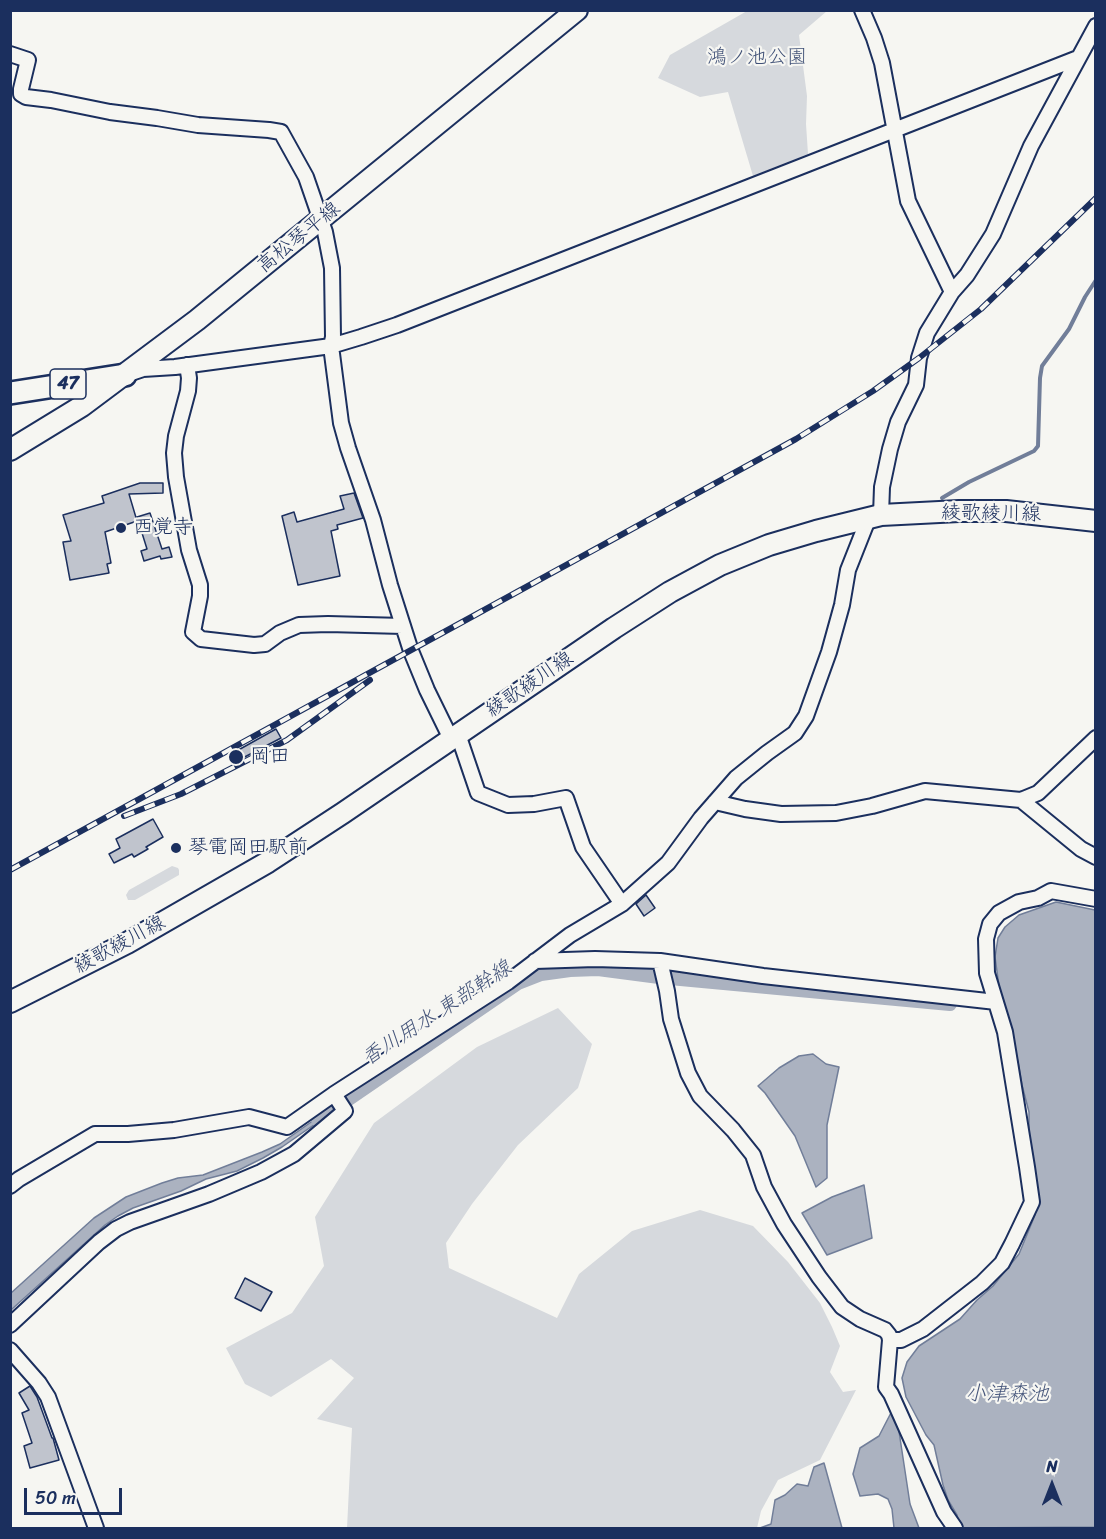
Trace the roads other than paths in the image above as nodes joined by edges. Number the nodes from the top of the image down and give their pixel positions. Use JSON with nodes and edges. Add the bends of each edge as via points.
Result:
{"nodes":[{"id":1,"x":577,"y":10,"type":"edge"},
{"id":2,"x":862,"y":10,"type":"edge"},
{"id":3,"x":1095,"y":26,"type":"edge"},
{"id":4,"x":10,"y":54,"type":"edge"},
{"id":5,"x":1078,"y":58,"type":"junction"},
{"id":6,"x":894,"y":130,"type":"junction"},
{"id":7,"x":320,"y":220,"type":"junction"},
{"id":8,"x":952,"y":292,"type":"junction"},
{"id":9,"x":331,"y":346,"type":"junction"},
{"id":10,"x":187,"y":365,"type":"junction"},
{"id":11,"x":125,"y":375,"type":"junction"},
{"id":12,"x":10,"y":393,"type":"edge"},
{"id":13,"x":10,"y":450,"type":"edge"},
{"id":14,"x":875,"y":516,"type":"junction"},
{"id":15,"x":1095,"y":521,"type":"edge"},
{"id":16,"x":403,"y":626,"type":"junction"},
{"id":17,"x":454,"y":737,"type":"junction"},
{"id":18,"x":1095,"y":738,"type":"edge"},
{"id":19,"x":1021,"y":800,"type":"junction"},
{"id":20,"x":715,"y":802,"type":"junction"},
{"id":21,"x":1095,"y":857,"type":"edge"},
{"id":22,"x":1095,"y":899,"type":"edge"},
{"id":23,"x":622,"y":904,"type":"junction"},
{"id":24,"x":535,"y":961,"type":"junction"},
{"id":25,"x":660,"y":961,"type":"junction"},
{"id":26,"x":10,"y":1002,"type":"edge"},
{"id":27,"x":996,"y":1002,"type":"junction"},
{"id":28,"x":338,"y":1101,"type":"junction"},
{"id":29,"x":10,"y":1186,"type":"edge"},
{"id":30,"x":10,"y":1325,"type":"edge"},
{"id":31,"x":890,"y":1340,"type":"junction"},
{"id":32,"x":10,"y":1350,"type":"edge"},
{"id":33,"x":96,"y":1528,"type":"edge"},
{"id":34,"x":955,"y":1528,"type":"edge"}],
"edges":[{"from":1,"to":7,"type":"main road","name":"高松琴平線"},
{"from":2,"to":6,"type":"street","via":[[882,63]]},
{"from":3,"to":5,"type":"street"},
{"from":4,"to":7,"type":"street","via":[[28,60],[21,88],[26,97],[198,126],[281,132],[306,177]]},
{"from":5,"to":6,"type":"street"},
{"from":5,"to":8,"type":"street","via":[[1031,146],[993,234]]},
{"from":6,"to":8,"type":"street","via":[[908,201]]},
{"from":6,"to":9,"type":"street","via":[[397,325]]},
{"from":7,"to":9,"type":"street","via":[[332,268]]},
{"from":7,"to":11,"type":"main road","name":"高松琴平線"},
{"from":8,"to":14,"type":"street","via":[[923,344],[916,385],[898,422]]},
{"from":9,"to":10,"type":"street"},
{"from":9,"to":16,"type":"street","via":[[341,423]]},
{"from":10,"to":11,"type":"street","via":[[143,369]]},
{"from":10,"to":16,"type":"street","via":[[188,391],[174,453],[189,550],[200,585],[193,632],[201,639],[254,645],[265,644],[299,625]]},
{"from":11,"to":12,"type":"main road","number":"47"},
{"from":11,"to":13,"type":"main road","name":"高松琴平線"},
{"from":14,"to":15,"type":"main road","name":"綾歌綾川線","via":[[1006,511]]},
{"from":14,"to":17,"type":"main road","name":"綾歌綾川線","via":[[779,542],[720,565],[614,628]]},
{"from":14,"to":20,"type":"street","via":[[848,570],[829,652],[806,716],[795,733],[736,778]]},
{"from":16,"to":17,"type":"street","via":[[427,690]]},
{"from":17,"to":23,"type":"street","via":[[461,743],[478,793],[508,805],[566,798],[583,847]]},
{"from":17,"to":26,"type":"main road","name":"綾歌綾川線","via":[[235,882],[128,943]]},
{"from":18,"to":19,"type":"street","via":[[1038,793]]},
{"from":19,"to":20,"type":"street","via":[[926,791],[836,813],[781,814]]},
{"from":19,"to":21,"type":"street"},
{"from":20,"to":23,"type":"street","via":[[668,863]]},
{"from":22,"to":27,"type":"street","via":[[1051,891],[999,913],[990,924],[986,939],[987,972]]},
{"from":23,"to":24,"type":"street"},
{"from":24,"to":25,"type":"street"},
{"from":24,"to":28,"type":"street"},
{"from":25,"to":27,"type":"street"},
{"from":25,"to":31,"type":"street","via":[[671,1019],[688,1073],[700,1096],[753,1155],[764,1187],[784,1224],[842,1307],[886,1331]]},
{"from":27,"to":31,"type":"street","via":[[1005,1032],[1032,1202],[1002,1263],[982,1283],[923,1329],[901,1340]]},
{"from":28,"to":29,"type":"street","via":[[287,1127],[249,1117],[174,1130],[96,1134]]},
{"from":28,"to":30,"type":"street","via":[[345,1112],[284,1160],[116,1229]]},
{"from":31,"to":34,"type":"street","via":[[886,1388]]},
{"from":32,"to":33,"type":"street","via":[[48,1397]]}]}
